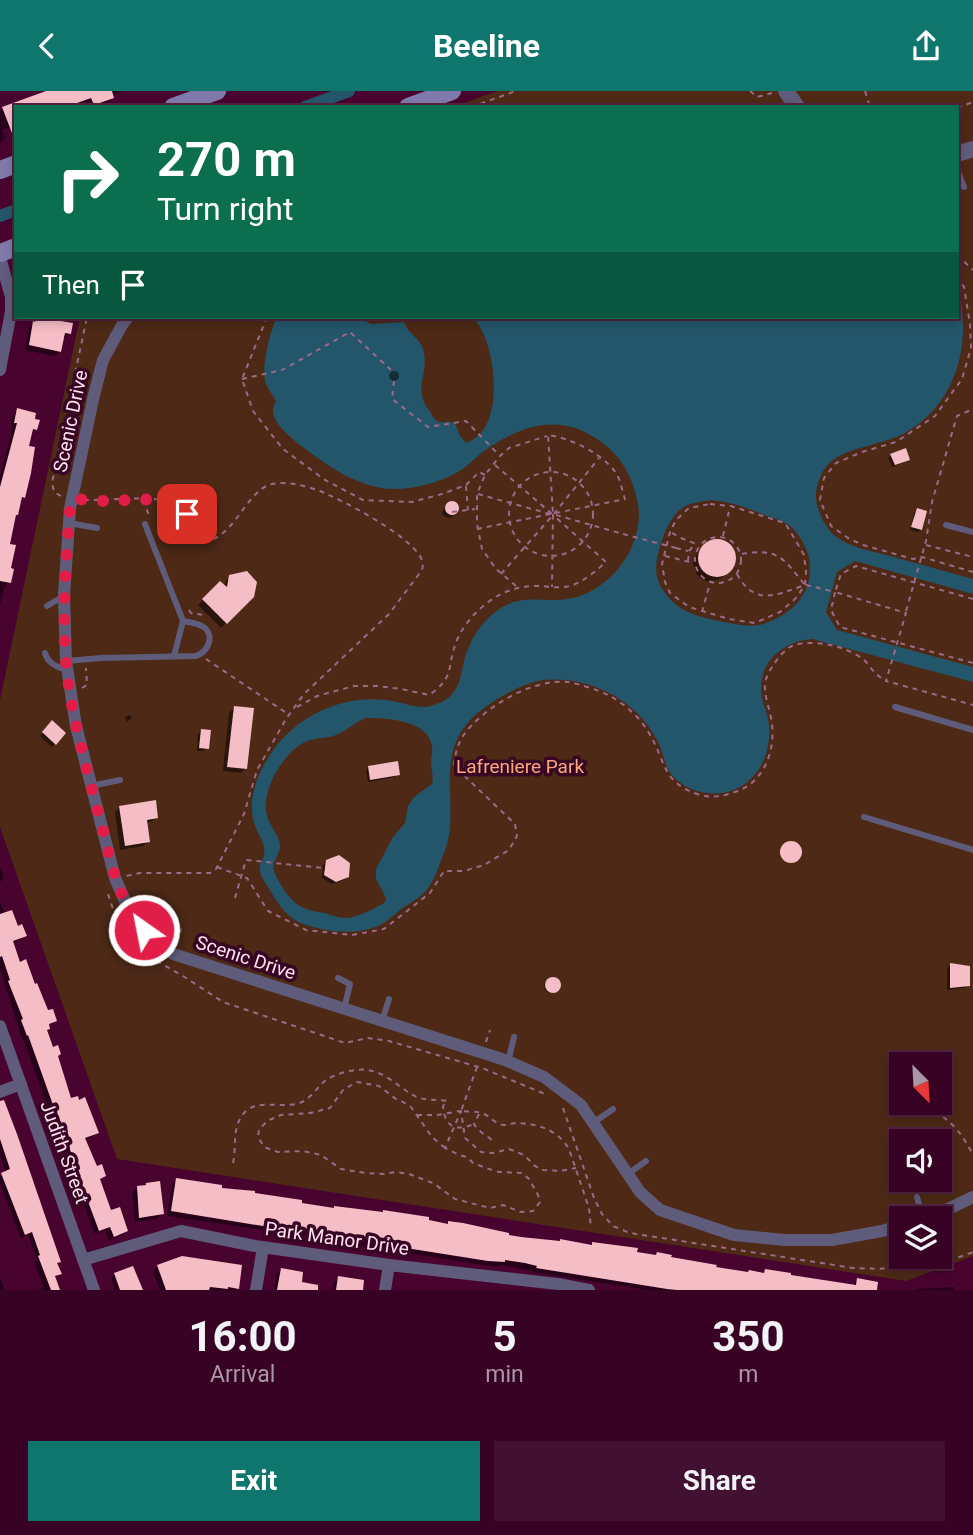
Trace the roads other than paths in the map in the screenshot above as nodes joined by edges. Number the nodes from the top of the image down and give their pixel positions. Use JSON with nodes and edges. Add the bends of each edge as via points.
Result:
{"nodes":[{"id":1,"x":452,"y":91,"type":"edge"},
{"id":2,"x":214,"y":92,"type":"edge"},
{"id":3,"x":178,"y":105,"type":"edge"},
{"id":4,"x":196,"y":105,"type":"edge"},
{"id":5,"x":414,"y":105,"type":"edge"},
{"id":6,"x":961,"y":155,"type":"edge"},
{"id":7,"x":964,"y":187,"type":"dead end"},
{"id":8,"x":0,"y":255,"type":"edge"},
{"id":9,"x":126,"y":319,"type":"edge"},
{"id":10,"x":1,"y":356,"type":"edge"},
{"id":11,"x":0,"y":370,"type":"edge"},
{"id":12,"x":69,"y":523,"type":"junction"},
{"id":13,"x":149,"y":524,"type":"road end"},
{"id":14,"x":946,"y":525,"type":"dead end"},
{"id":15,"x":97,"y":529,"type":"dead end"},
{"id":16,"x":973,"y":532,"type":"edge"},
{"id":17,"x":64,"y":596,"type":"junction"},
{"id":18,"x":47,"y":605,"type":"dead end"},
{"id":19,"x":183,"y":621,"type":"junction"},
{"id":20,"x":45,"y":653,"type":"dead end"},
{"id":21,"x":174,"y":656,"type":"junction"},
{"id":22,"x":67,"y":665,"type":"junction"},
{"id":23,"x":895,"y":707,"type":"dead end"},
{"id":24,"x":973,"y":730,"type":"edge"},
{"id":25,"x":120,"y":780,"type":"dead end"},
{"id":26,"x":92,"y":786,"type":"junction"},
{"id":27,"x":864,"y":817,"type":"dead end"},
{"id":28,"x":973,"y":850,"type":"edge"},
{"id":29,"x":179,"y":930,"type":"dead end"},
{"id":30,"x":164,"y":948,"type":"junction"},
{"id":31,"x":338,"y":978,"type":"dead end"},
{"id":32,"x":389,"y":999,"type":"dead end"},
{"id":33,"x":344,"y":1009,"type":"junction"},
{"id":34,"x":382,"y":1021,"type":"junction"},
{"id":35,"x":0,"y":1026,"type":"edge"},
{"id":36,"x":513,"y":1037,"type":"dead end"},
{"id":37,"x":508,"y":1062,"type":"junction"},
{"id":38,"x":20,"y":1084,"type":"junction"},
{"id":39,"x":0,"y":1092,"type":"edge"},
{"id":40,"x":613,"y":1109,"type":"dead end"},
{"id":41,"x":593,"y":1123,"type":"junction"},
{"id":42,"x":646,"y":1161,"type":"dead end"},
{"id":43,"x":628,"y":1174,"type":"junction"},
{"id":44,"x":917,"y":1197,"type":"dead end"},
{"id":45,"x":973,"y":1197,"type":"edge"},
{"id":46,"x":920,"y":1206,"type":"edge"},
{"id":47,"x":952,"y":1207,"type":"edge"},
{"id":48,"x":889,"y":1229,"type":"edge"},
{"id":49,"x":264,"y":1247,"type":"junction"},
{"id":50,"x":83,"y":1260,"type":"junction"},
{"id":51,"x":389,"y":1265,"type":"junction"},
{"id":52,"x":94,"y":1290,"type":"edge"},
{"id":53,"x":256,"y":1290,"type":"edge"},
{"id":54,"x":385,"y":1290,"type":"edge"},
{"id":55,"x":589,"y":1290,"type":"edge"}],
"edges":[{"from":1,"to":5,"type":"main road"},
{"from":2,"to":3,"type":"main road"},
{"from":2,"to":4,"type":"main road"},
{"from":6,"to":7,"type":"lane"},
{"from":8,"to":10,"type":"street","via":[[11,297]]},
{"from":9,"to":12,"type":"street","name":"Scenic Drive","via":[[103,360]]},
{"from":10,"to":11,"type":"street"},
{"from":12,"to":15,"type":"lane"},
{"from":12,"to":17,"type":"street","name":"Scenic Drive"},
{"from":13,"to":19,"type":"lane"},
{"from":14,"to":16,"type":"lane"},
{"from":17,"to":18,"type":"lane"},
{"from":17,"to":22,"type":"street","name":"Scenic Drive"},
{"from":19,"to":21,"type":"lane"},
{"from":19,"to":21,"type":"lane","via":[[205,628],[210,640],[203,653]]},
{"from":20,"to":22,"type":"lane","via":[[47,660],[61,669]]},
{"from":21,"to":22,"type":"lane","via":[[100,658]]},
{"from":22,"to":26,"type":"street","name":"Scenic Drive","via":[[76,726]]},
{"from":23,"to":24,"type":"lane"},
{"from":25,"to":26,"type":"lane"},
{"from":26,"to":30,"type":"street","name":"Scenic Drive","via":[[115,878],[132,917]]},
{"from":27,"to":28,"type":"lane"},
{"from":29,"to":30,"type":"lane"},
{"from":30,"to":33,"type":"street","name":"Scenic Drive"},
{"from":31,"to":33,"type":"lane","via":[[350,985]]},
{"from":32,"to":34,"type":"lane"},
{"from":33,"to":34,"type":"street","name":"Scenic Drive"},
{"from":34,"to":37,"type":"street","name":"Scenic Drive"},
{"from":35,"to":38,"type":"street","name":"Judith Street"},
{"from":36,"to":37,"type":"lane"},
{"from":37,"to":41,"type":"street","name":"Scenic Drive","via":[[544,1077],[581,1105]]},
{"from":38,"to":39,"type":"street"},
{"from":38,"to":50,"type":"street","name":"Judith Street"},
{"from":40,"to":41,"type":"lane"},
{"from":41,"to":43,"type":"street","name":"Scenic Drive"},
{"from":42,"to":43,"type":"lane"},
{"from":43,"to":48,"type":"street","name":"Scenic Drive","via":[[660,1210],[734,1235],[832,1240]]},
{"from":44,"to":46,"type":"lane"},
{"from":45,"to":47,"type":"street"},
{"from":49,"to":50,"type":"street","name":"Park Manor Drive","via":[[181,1231]]},
{"from":49,"to":51,"type":"street","name":"Park Manor Drive"},
{"from":49,"to":53,"type":"street"},
{"from":50,"to":52,"type":"street","name":"Judith Street"},
{"from":51,"to":54,"type":"street"},
{"from":51,"to":55,"type":"street","name":"Park Manor Drive"}]}
